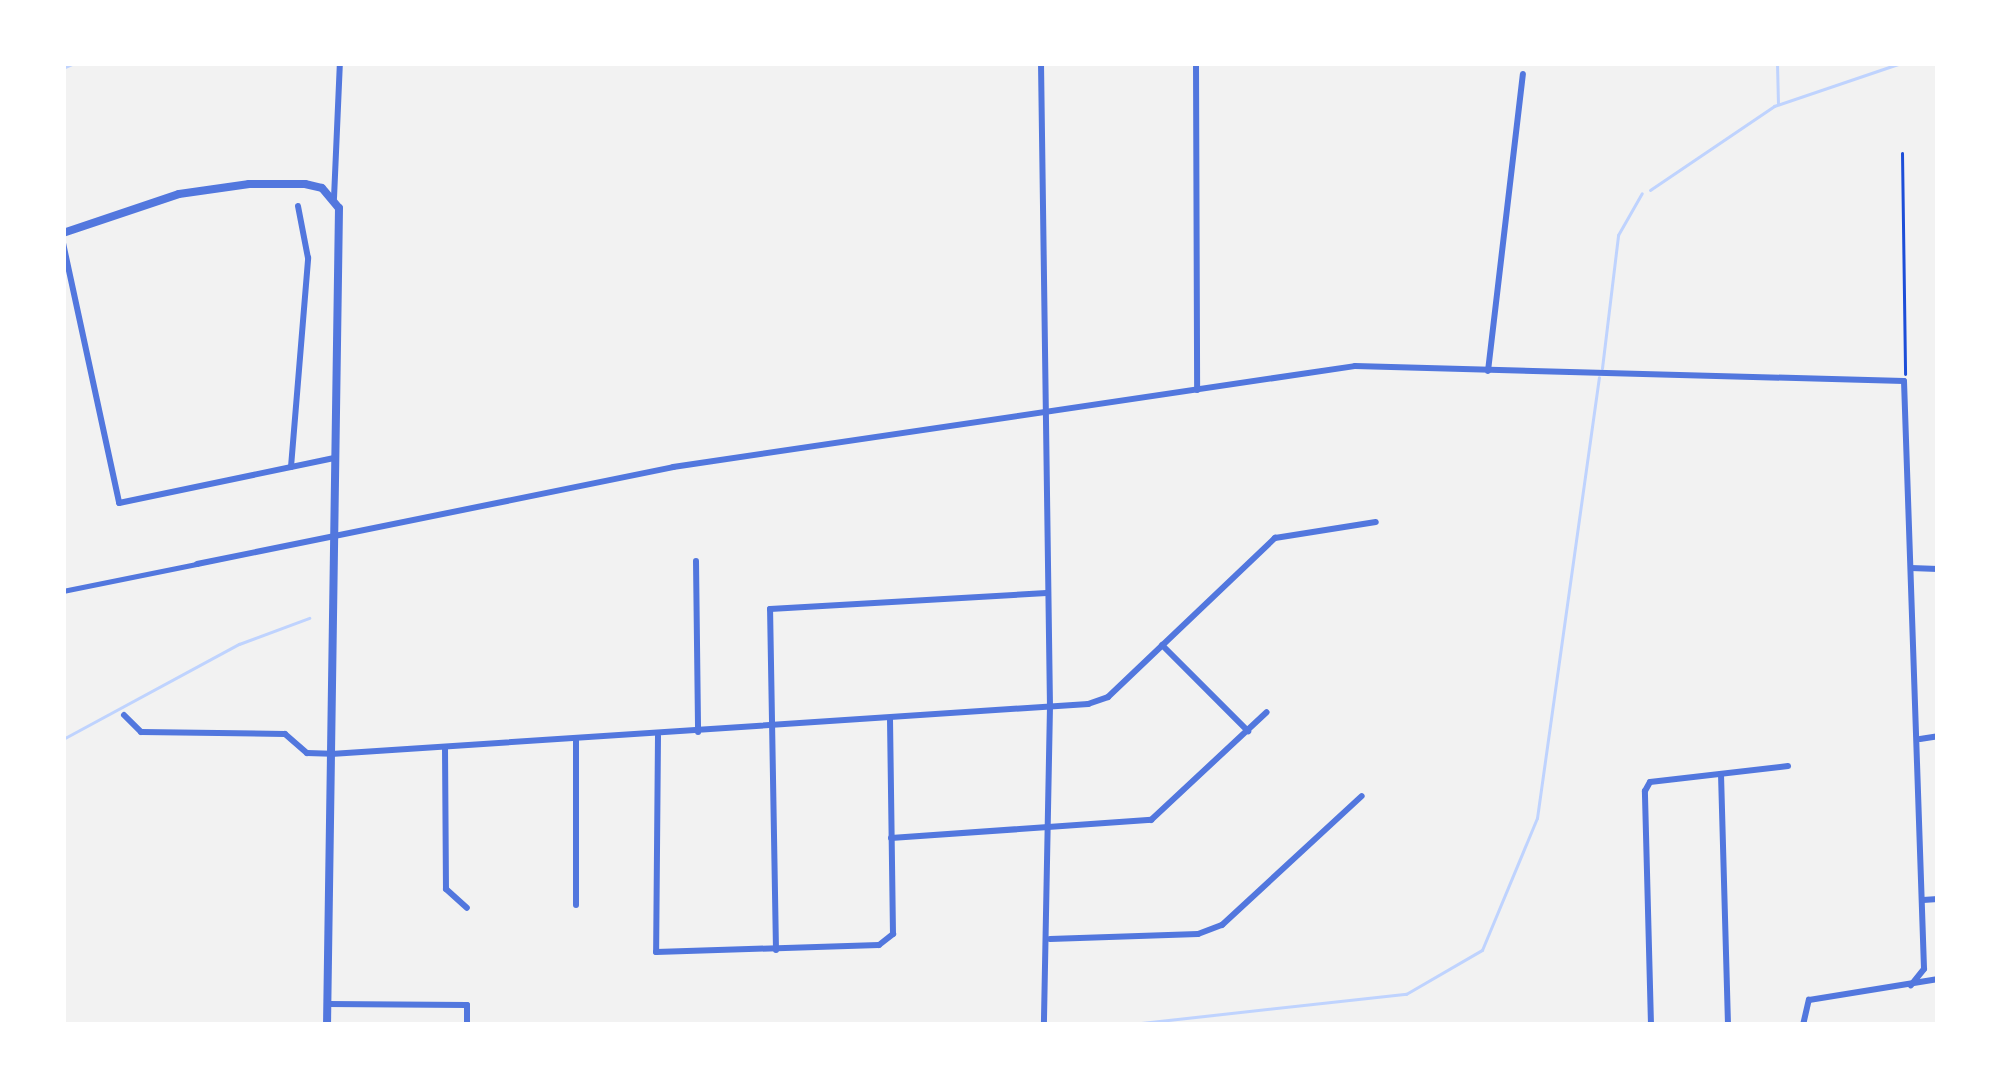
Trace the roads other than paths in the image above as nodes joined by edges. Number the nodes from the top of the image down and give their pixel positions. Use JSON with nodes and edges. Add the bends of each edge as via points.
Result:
{"nodes":[{"id":1,"x":340,"y":63,"type":"edge"},
{"id":2,"x":1041,"y":63,"type":"edge"},
{"id":3,"x":1196,"y":63,"type":"edge"},
{"id":4,"x":1523,"y":74,"type":"dead end"},
{"id":5,"x":334,"y":198,"type":"junction"},
{"id":6,"x":298,"y":206,"type":"dead end"},
{"id":7,"x":63,"y":233,"type":"edge"},
{"id":8,"x":63,"y":243,"type":"edge"},
{"id":9,"x":1488,"y":371,"type":"junction"},
{"id":10,"x":1197,"y":390,"type":"junction"},
{"id":11,"x":1043,"y":413,"type":"junction"},
{"id":12,"x":335,"y":458,"type":"junction"},
{"id":13,"x":291,"y":467,"type":"junction"},
{"id":14,"x":1376,"y":522,"type":"dead end"},
{"id":15,"x":334,"y":534,"type":"junction"},
{"id":16,"x":696,"y":561,"type":"dead end"},
{"id":17,"x":197,"y":564,"type":"joint"},
{"id":18,"x":1911,"y":568,"type":"junction"},
{"id":19,"x":1938,"y":569,"type":"edge"},
{"id":20,"x":63,"y":591,"type":"edge"},
{"id":21,"x":1047,"y":593,"type":"junction"},
{"id":22,"x":1162,"y":645,"type":"junction"},
{"id":23,"x":1050,"y":706,"type":"junction"},
{"id":24,"x":1267,"y":712,"type":"dead end"},
{"id":25,"x":124,"y":715,"type":"dead end"},
{"id":26,"x":890,"y":718,"type":"junction"},
{"id":27,"x":772,"y":726,"type":"junction"},
{"id":28,"x":1249,"y":731,"type":"junction"},
{"id":29,"x":698,"y":732,"type":"junction"},
{"id":30,"x":658,"y":736,"type":"junction"},
{"id":31,"x":1938,"y":736,"type":"edge"},
{"id":32,"x":1920,"y":739,"type":"junction"},
{"id":33,"x":576,"y":740,"type":"junction"},
{"id":34,"x":445,"y":747,"type":"junction"},
{"id":35,"x":331,"y":754,"type":"junction"},
{"id":36,"x":1788,"y":766,"type":"dead end"},
{"id":37,"x":1721,"y":774,"type":"junction"},
{"id":38,"x":1362,"y":796,"type":"dead end"},
{"id":39,"x":1049,"y":827,"type":"junction"},
{"id":40,"x":891,"y":838,"type":"junction"},
{"id":41,"x":1938,"y":899,"type":"edge"},
{"id":42,"x":1923,"y":900,"type":"junction"},
{"id":43,"x":576,"y":905,"type":"dead end"},
{"id":44,"x":467,"y":908,"type":"dead end"},
{"id":45,"x":1050,"y":939,"type":"junction"},
{"id":46,"x":776,"y":950,"type":"junction"},
{"id":47,"x":1938,"y":979,"type":"edge"},
{"id":48,"x":1911,"y":986,"type":"junction"},
{"id":49,"x":328,"y":1004,"type":"junction"},
{"id":50,"x":327,"y":1025,"type":"edge"},
{"id":51,"x":467,"y":1025,"type":"edge"},
{"id":52,"x":1044,"y":1025,"type":"edge"},
{"id":53,"x":1651,"y":1025,"type":"edge"},
{"id":54,"x":1728,"y":1025,"type":"edge"},
{"id":55,"x":1803,"y":1025,"type":"edge"}],
"edges":[{"from":1,"to":5,"type":"street"},
{"from":2,"to":11,"type":"street"},
{"from":3,"to":10,"type":"street"},
{"from":4,"to":9,"type":"street"},
{"from":5,"to":7,"type":"street","via":[[305,184],[214,187]]},
{"from":5,"to":12,"type":"street"},
{"from":6,"to":13,"type":"street","via":[[308,258]]},
{"from":8,"to":13,"type":"street","via":[[119,503]]},
{"from":9,"to":10,"type":"street","via":[[1355,366]]},
{"from":9,"to":18,"type":"street","via":[[1904,381]]},
{"from":10,"to":11,"type":"street"},
{"from":11,"to":15,"type":"street","via":[[673,467]]},
{"from":11,"to":21,"type":"street"},
{"from":12,"to":13,"type":"street"},
{"from":12,"to":15,"type":"street"},
{"from":14,"to":22,"type":"street","via":[[1275,538]]},
{"from":15,"to":17,"type":"street"},
{"from":15,"to":35,"type":"street"},
{"from":16,"to":29,"type":"street"},
{"from":17,"to":20,"type":"street"},
{"from":18,"to":19,"type":"street"},
{"from":18,"to":32,"type":"street"},
{"from":21,"to":23,"type":"street"},
{"from":21,"to":27,"type":"street","via":[[770,610]]},
{"from":22,"to":23,"type":"street","via":[[1108,697]]},
{"from":22,"to":28,"type":"street"},
{"from":23,"to":26,"type":"street"},
{"from":23,"to":39,"type":"street"},
{"from":24,"to":28,"type":"street"},
{"from":25,"to":35,"type":"street","via":[[141,732],[285,734],[307,752]]},
{"from":26,"to":27,"type":"street"},
{"from":26,"to":40,"type":"street"},
{"from":27,"to":29,"type":"street"},
{"from":27,"to":46,"type":"street"},
{"from":28,"to":39,"type":"street","via":[[1151,820]]},
{"from":29,"to":30,"type":"street"},
{"from":30,"to":33,"type":"street"},
{"from":30,"to":46,"type":"street","via":[[656,952]]},
{"from":31,"to":32,"type":"street"},
{"from":32,"to":42,"type":"street"},
{"from":33,"to":34,"type":"street"},
{"from":33,"to":43,"type":"street"},
{"from":34,"to":35,"type":"street"},
{"from":34,"to":44,"type":"street","via":[[446,889]]},
{"from":35,"to":49,"type":"street"},
{"from":36,"to":37,"type":"street"},
{"from":37,"to":53,"type":"street","via":[[1650,782],[1645,790]]},
{"from":37,"to":54,"type":"street"},
{"from":38,"to":45,"type":"street","via":[[1222,925],[1198,934]]},
{"from":39,"to":40,"type":"street"},
{"from":39,"to":45,"type":"street"},
{"from":40,"to":46,"type":"street","via":[[890,941]]},
{"from":41,"to":42,"type":"street"},
{"from":42,"to":48,"type":"street","via":[[1924,969]]},
{"from":45,"to":52,"type":"street"},
{"from":47,"to":48,"type":"street"},
{"from":48,"to":55,"type":"street","via":[[1809,1000]]},
{"from":49,"to":50,"type":"street"},
{"from":49,"to":51,"type":"street","via":[[467,1005]]}]}
